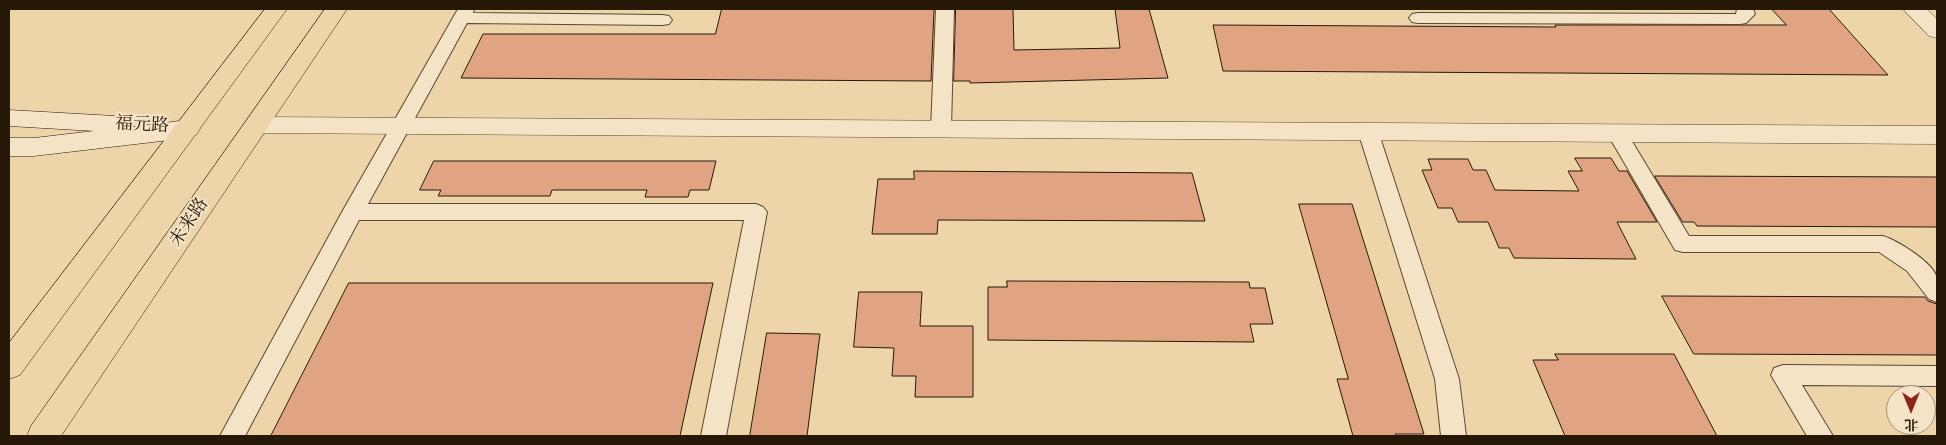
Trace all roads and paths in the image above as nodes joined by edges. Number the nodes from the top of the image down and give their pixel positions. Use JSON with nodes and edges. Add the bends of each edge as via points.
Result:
{"nodes":[{"id":1,"x":276,"y":9,"type":"edge"},
{"id":2,"x":336,"y":9,"type":"edge"},
{"id":3,"x":945,"y":9,"type":"edge"},
{"id":4,"x":1745,"y":9,"type":"edge"},
{"id":5,"x":1914,"y":9,"type":"edge"},
{"id":6,"x":1525,"y":13,"type":"edge"},
{"id":7,"x":463,"y":14,"type":"edge"},
{"id":8,"x":1418,"y":18,"type":"dead end"},
{"id":9,"x":663,"y":20,"type":"dead end"},
{"id":10,"x":1937,"y":31,"type":"edge"},
{"id":11,"x":9,"y":118,"type":"edge"},
{"id":12,"x":257,"y":124,"type":"junction"},
{"id":13,"x":400,"y":126,"type":"junction"},
{"id":14,"x":187,"y":129,"type":"junction"},
{"id":15,"x":941,"y":129,"type":"junction"},
{"id":16,"x":1368,"y":131,"type":"junction"},
{"id":17,"x":1617,"y":133,"type":"junction"},
{"id":18,"x":1937,"y":135,"type":"edge"},
{"id":19,"x":9,"y":147,"type":"edge"},
{"id":20,"x":353,"y":212,"type":"junction"},
{"id":21,"x":1937,"y":293,"type":"edge"},
{"id":22,"x":9,"y":366,"type":"edge"},
{"id":23,"x":1937,"y":376,"type":"edge"},
{"id":24,"x":43,"y":436,"type":"edge"},
{"id":25,"x":232,"y":436,"type":"edge"},
{"id":26,"x":714,"y":436,"type":"edge"},
{"id":27,"x":1454,"y":436,"type":"edge"},
{"id":28,"x":1820,"y":436,"type":"edge"}],
"edges":[{"from":1,"to":14,"type":"main road"},
{"from":2,"to":12,"type":"main road","name":"未来路"},
{"from":3,"to":15,"type":"lane"},
{"from":4,"to":6,"type":"lane","via":[[1746,14],[1740,19]]},
{"from":5,"to":10,"type":"street"},
{"from":6,"to":8,"type":"lane"},
{"from":7,"to":9,"type":"lane"},
{"from":7,"to":13,"type":"lane"},
{"from":11,"to":14,"type":"street","name":"福元路"},
{"from":12,"to":13,"type":"street"},
{"from":12,"to":24,"type":"main road","name":"未来路"},
{"from":13,"to":15,"type":"street"},
{"from":13,"to":20,"type":"lane"},
{"from":14,"to":19,"type":"street","name":"福元路","via":[[34,147]]},
{"from":14,"to":22,"type":"main road"},
{"from":15,"to":16,"type":"street"},
{"from":16,"to":17,"type":"street"},
{"from":16,"to":27,"type":"lane","via":[[1447,379]]},
{"from":17,"to":18,"type":"street"},
{"from":17,"to":21,"type":"lane","via":[[1683,244],[1883,244],[1915,265]]},
{"from":20,"to":25,"type":"lane"},
{"from":20,"to":26,"type":"lane","via":[[756,212]]},
{"from":23,"to":28,"type":"lane","via":[[1783,376]]}]}
